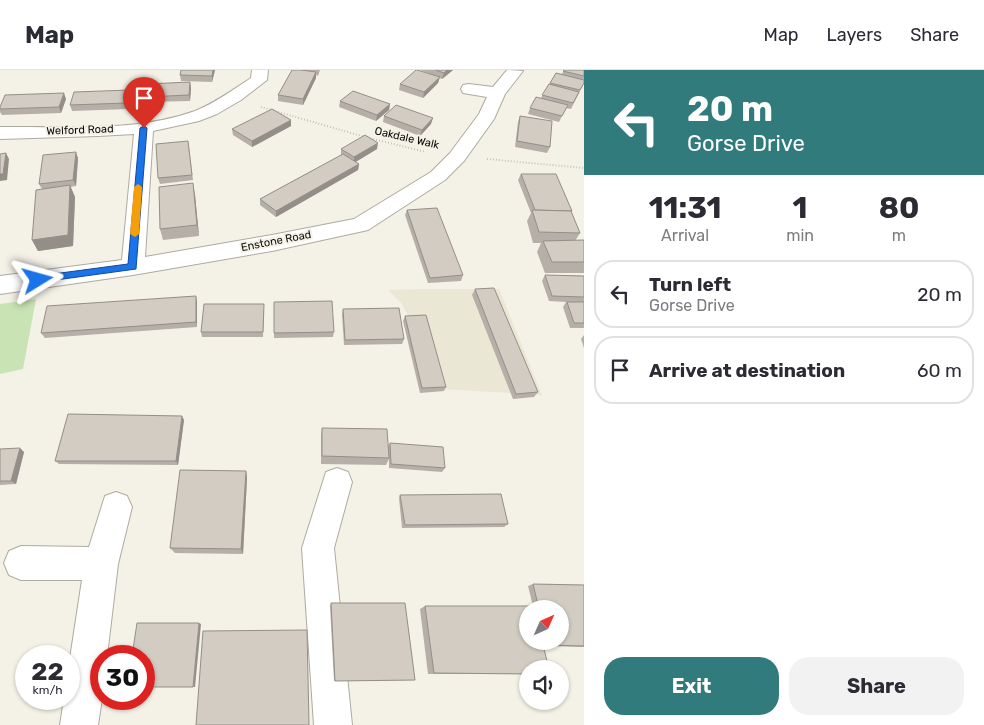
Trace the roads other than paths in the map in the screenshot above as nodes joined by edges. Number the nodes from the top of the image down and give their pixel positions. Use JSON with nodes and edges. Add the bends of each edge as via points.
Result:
{"nodes":[{"id":1,"x":260,"y":70,"type":"edge"},
{"id":2,"x":515,"y":71,"type":"edge"},
{"id":3,"x":469,"y":89,"type":"dead end"},
{"id":4,"x":497,"y":93,"type":"junction"},
{"id":5,"x":144,"y":128,"type":"junction"},
{"id":6,"x":0,"y":133,"type":"edge"},
{"id":7,"x":133,"y":267,"type":"junction"},
{"id":8,"x":0,"y":285,"type":"edge"},
{"id":9,"x":337,"y":482,"type":"dead end"},
{"id":10,"x":116,"y":507,"type":"dead end"},
{"id":11,"x":21,"y":564,"type":"dead end"},
{"id":12,"x":101,"y":564,"type":"junction"},
{"id":13,"x":79,"y":725,"type":"edge"},
{"id":14,"x":333,"y":725,"type":"edge"}],
"edges":[{"from":1,"to":5,"type":"street","name":"Welford Road","via":[[259,80],[232,99],[194,117]]},
{"from":2,"to":4,"type":"street","name":"Enstone Road"},
{"from":3,"to":4,"type":"street"},
{"from":4,"to":7,"type":"street","name":"Enstone Road","via":[[488,115],[457,157],[438,176],[360,225]]},
{"from":5,"to":6,"type":"street","name":"Welford Road"},
{"from":5,"to":7,"type":"street"},
{"from":7,"to":8,"type":"street","name":"Enstone Road"},
{"from":9,"to":14,"type":"street","via":[[318,548]]},
{"from":10,"to":12,"type":"street"},
{"from":11,"to":12,"type":"street"},
{"from":12,"to":13,"type":"street"}]}
